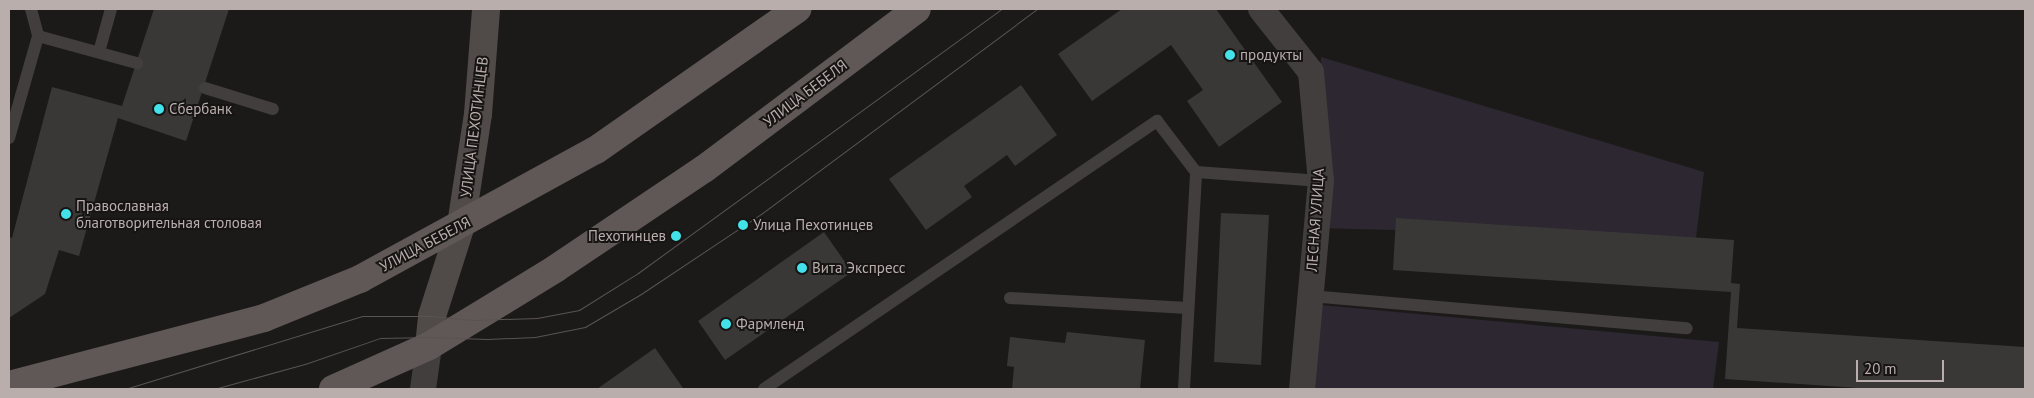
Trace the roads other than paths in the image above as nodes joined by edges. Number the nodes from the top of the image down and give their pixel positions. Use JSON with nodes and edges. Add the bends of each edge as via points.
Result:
{"nodes":[{"id":1,"x":31,"y":9,"type":"edge"},
{"id":2,"x":111,"y":9,"type":"edge"},
{"id":3,"x":486,"y":9,"type":"edge"},
{"id":4,"x":797,"y":9,"type":"edge"},
{"id":5,"x":917,"y":9,"type":"edge"},
{"id":6,"x":1261,"y":9,"type":"edge"},
{"id":7,"x":38,"y":36,"type":"junction"},
{"id":8,"x":99,"y":52,"type":"junction"},
{"id":9,"x":137,"y":63,"type":"dead end"},
{"id":10,"x":205,"y":88,"type":"dead end"},
{"id":11,"x":273,"y":110,"type":"dead end"},
{"id":12,"x":9,"y":138,"type":"edge"},
{"id":13,"x":1196,"y":172,"type":"junction"},
{"id":14,"x":1321,"y":181,"type":"junction"},
{"id":15,"x":461,"y":225,"type":"junction"},
{"id":16,"x":1310,"y":296,"type":"junction"},
{"id":17,"x":1010,"y":298,"type":"dead end"},
{"id":18,"x":1188,"y":308,"type":"junction"},
{"id":19,"x":1687,"y":328,"type":"dead end"},
{"id":20,"x":429,"y":346,"type":"junction"},
{"id":21,"x":9,"y":385,"type":"edge"},
{"id":22,"x":333,"y":389,"type":"edge"},
{"id":23,"x":423,"y":389,"type":"edge"},
{"id":24,"x":764,"y":389,"type":"edge"},
{"id":25,"x":1184,"y":389,"type":"edge"},
{"id":26,"x":1302,"y":389,"type":"edge"}],
"edges":[{"from":1,"to":7,"type":"lane"},
{"from":2,"to":8,"type":"lane"},
{"from":3,"to":15,"type":"main road","name":"УЛИЦА ПЕХОТИНЦЕВ","via":[[478,114]]},
{"from":4,"to":15,"type":"main road","name":"УЛИЦА БЕБЕЛЯ","via":[[596,150]]},
{"from":5,"to":20,"type":"main road","name":"УЛИЦА БЕБЕЛЯ","via":[[704,169],[555,269]]},
{"from":6,"to":14,"type":"street","name":"ЛЕСНАЯ УЛИЦА","via":[[1311,72]]},
{"from":7,"to":8,"type":"lane"},
{"from":7,"to":12,"type":"lane"},
{"from":8,"to":9,"type":"lane"},
{"from":10,"to":11,"type":"lane"},
{"from":13,"to":14,"type":"lane"},
{"from":13,"to":18,"type":"lane"},
{"from":13,"to":24,"type":"lane","via":[[1157,121]]},
{"from":14,"to":16,"type":"street","name":"ЛЕСНАЯ УЛИЦА"},
{"from":15,"to":20,"type":"main road","name":"УЛИЦА ПЕХОТИНЦЕВ","via":[[432,316]]},
{"from":15,"to":21,"type":"main road","name":"УЛИЦА БЕБЕЛЯ","via":[[360,279],[264,318]]},
{"from":16,"to":19,"type":"lane"},
{"from":16,"to":26,"type":"street","name":"ЛЕСНАЯ УЛИЦА"},
{"from":17,"to":18,"type":"lane"},
{"from":18,"to":25,"type":"lane"},
{"from":20,"to":22,"type":"main road","name":"УЛИЦА БЕБЕЛЯ"},
{"from":20,"to":23,"type":"street","name":"УЛИЦА ПЕХОТИНЦЕВ"}]}
